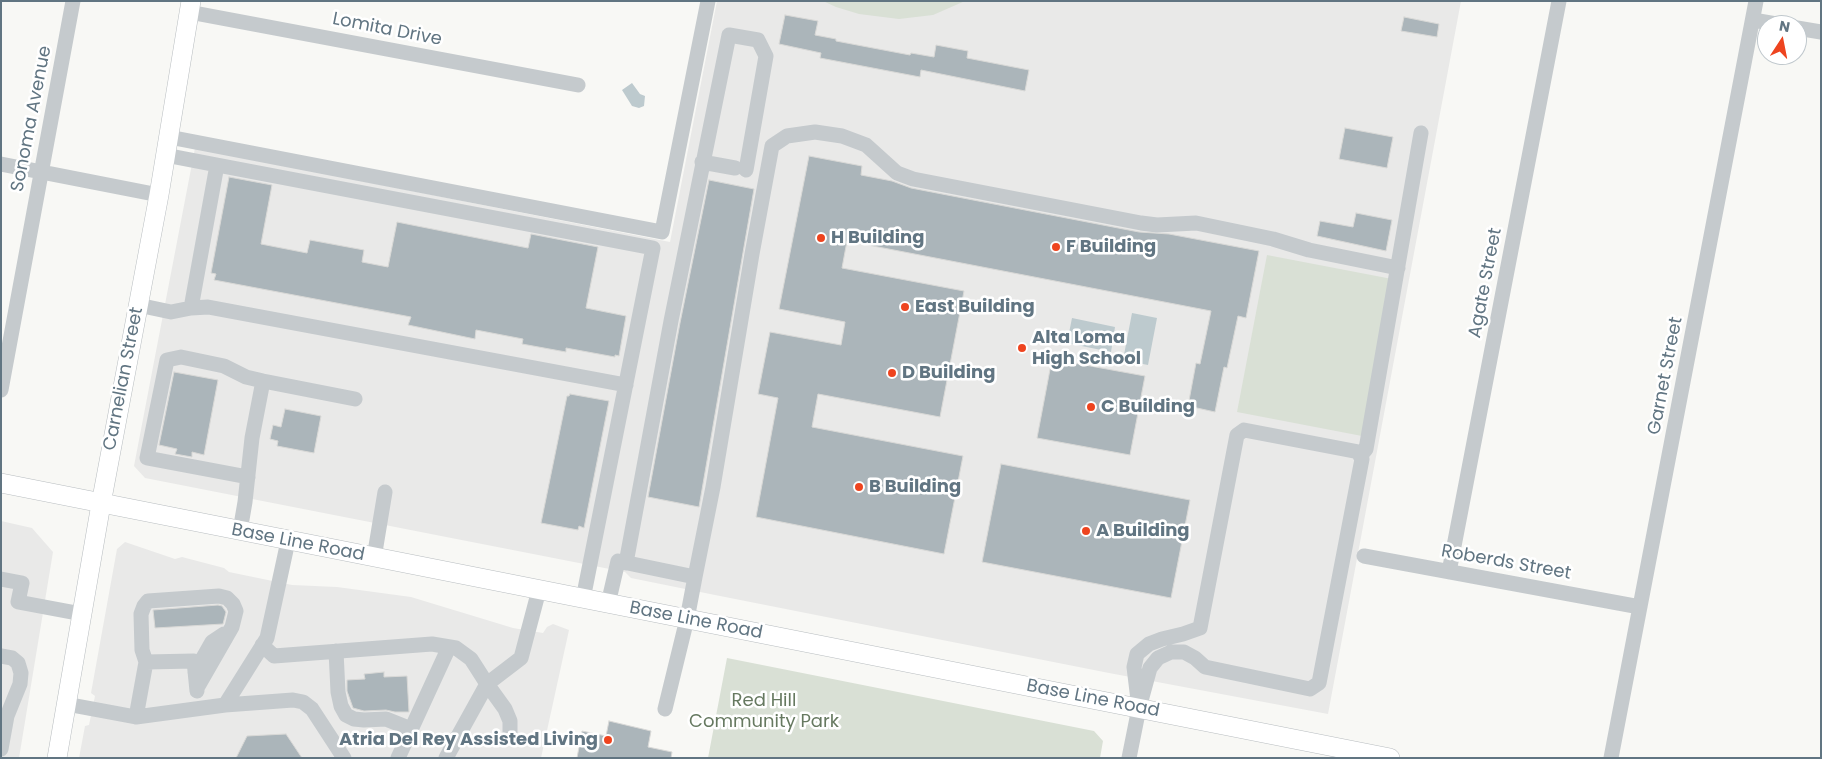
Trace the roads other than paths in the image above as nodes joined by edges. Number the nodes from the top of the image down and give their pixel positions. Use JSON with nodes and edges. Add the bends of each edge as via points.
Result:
{"nodes":[{"id":1,"x":73,"y":1,"type":"edge"},
{"id":2,"x":708,"y":1,"type":"edge"},
{"id":3,"x":1559,"y":1,"type":"edge"},
{"id":4,"x":1756,"y":1,"type":"edge"},
{"id":5,"x":190,"y":7,"type":"edge"},
{"id":6,"x":1753,"y":20,"type":"junction"},
{"id":7,"x":1757,"y":21,"type":"edge"},
{"id":8,"x":1807,"y":30,"type":"edge"},
{"id":9,"x":1821,"y":32,"type":"edge"},
{"id":10,"x":578,"y":85,"type":"dead end"},
{"id":11,"x":1421,"y":132,"type":"dead end"},
{"id":12,"x":167,"y":146,"type":"junction"},
{"id":13,"x":702,"y":162,"type":"junction"},
{"id":14,"x":1,"y":164,"type":"edge"},
{"id":15,"x":217,"y":165,"type":"junction"},
{"id":16,"x":41,"y":172,"type":"junction"},
{"id":17,"x":159,"y":196,"type":"junction"},
{"id":18,"x":1398,"y":268,"type":"junction"},
{"id":19,"x":138,"y":305,"type":"junction"},
{"id":20,"x":190,"y":308,"type":"junction"},
{"id":21,"x":263,"y":381,"type":"junction"},
{"id":22,"x":626,"y":385,"type":"junction"},
{"id":23,"x":1,"y":390,"type":"edge"},
{"id":24,"x":355,"y":399,"type":"dead end"},
{"id":25,"x":1360,"y":456,"type":"junction"},
{"id":26,"x":248,"y":477,"type":"junction"},
{"id":27,"x":1,"y":484,"type":"edge"},
{"id":28,"x":385,"y":492,"type":"dead end"},
{"id":29,"x":100,"y":504,"type":"junction"},
{"id":30,"x":240,"y":531,"type":"junction"},
{"id":31,"x":288,"y":541,"type":"junction"},
{"id":32,"x":1364,"y":556,"type":"dead end"},
{"id":33,"x":374,"y":558,"type":"junction"},
{"id":34,"x":626,"y":563,"type":"junction"},
{"id":35,"x":1449,"y":572,"type":"junction"},
{"id":36,"x":695,"y":577,"type":"junction"},
{"id":37,"x":1,"y":579,"type":"edge"},
{"id":38,"x":539,"y":590,"type":"junction"},
{"id":39,"x":582,"y":599,"type":"junction"},
{"id":40,"x":608,"y":604,"type":"junction"},
{"id":41,"x":1640,"y":606,"type":"junction"},
{"id":42,"x":82,"y":614,"type":"junction"},
{"id":43,"x":687,"y":619,"type":"junction"},
{"id":44,"x":230,"y":630,"type":"junction"},
{"id":45,"x":262,"y":645,"type":"junction"},
{"id":46,"x":449,"y":647,"type":"junction"},
{"id":47,"x":336,"y":651,"type":"junction"},
{"id":48,"x":1,"y":656,"type":"edge"},
{"id":49,"x":146,"y":662,"type":"junction"},
{"id":50,"x":195,"y":672,"type":"junction"},
{"id":51,"x":487,"y":684,"type":"junction"},
{"id":52,"x":197,"y":688,"type":"junction"},
{"id":53,"x":66,"y":704,"type":"junction"},
{"id":54,"x":225,"y":705,"type":"junction"},
{"id":55,"x":197,"y":708,"type":"junction"},
{"id":56,"x":1139,"y":708,"type":"junction"},
{"id":57,"x":665,"y":709,"type":"dead end"},
{"id":58,"x":136,"y":716,"type":"junction"},
{"id":59,"x":411,"y":729,"type":"junction"},
{"id":60,"x":510,"y":734,"type":"dead end"},
{"id":61,"x":1,"y":748,"type":"edge"},
{"id":62,"x":57,"y":758,"type":"edge"},
{"id":63,"x":344,"y":758,"type":"edge"},
{"id":64,"x":398,"y":758,"type":"edge"},
{"id":65,"x":446,"y":758,"type":"edge"},
{"id":66,"x":1129,"y":758,"type":"edge"},
{"id":67,"x":1390,"y":758,"type":"edge"},
{"id":68,"x":1611,"y":758,"type":"edge"}],
"edges":[{"from":1,"to":16,"type":"street","name":"Sonoma Avenue"},
{"from":2,"to":12,"type":"street","via":[[662,232]]},
{"from":3,"to":35,"type":"street","name":"Agate Street"},
{"from":4,"to":6,"type":"street","name":"Garnet Street"},
{"from":5,"to":10,"type":"street","name":"Lomita Drive"},
{"from":5,"to":12,"type":"main road","name":"Carnelian Street"},
{"from":6,"to":7,"type":"street"},
{"from":6,"to":41,"type":"street","name":"Garnet Street"},
{"from":8,"to":9,"type":"street"},
{"from":11,"to":18,"type":"street"},
{"from":12,"to":15,"type":"street"},
{"from":12,"to":17,"type":"main road","name":"Carnelian Street"},
{"from":13,"to":13,"type":"street","via":[[729,35],[758,40],[766,56],[740,169]]},
{"from":13,"to":34,"type":"street"},
{"from":14,"to":16,"type":"street"},
{"from":15,"to":20,"type":"street"},
{"from":15,"to":22,"type":"street","via":[[653,248]]},
{"from":16,"to":17,"type":"street"},
{"from":16,"to":23,"type":"street","name":"Sonoma Avenue"},
{"from":17,"to":19,"type":"main road","name":"Carnelian Street"},
{"from":18,"to":25,"type":"street","via":[[1366,449]]},
{"from":18,"to":36,"type":"street","via":[[1309,250],[1273,238],[1196,224],[1141,223],[913,179],[897,173],[866,145],[842,136],[815,132],[787,136],[772,146]]},
{"from":19,"to":20,"type":"street","via":[[171,312]]},
{"from":19,"to":29,"type":"main road","name":"Carnelian Street"},
{"from":20,"to":22,"type":"street","via":[[208,307]]},
{"from":21,"to":24,"type":"street"},
{"from":21,"to":26,"type":"street"},
{"from":21,"to":26,"type":"street","via":[[224,366],[181,357],[167,360],[147,458]]},
{"from":22,"to":39,"type":"street"},
{"from":25,"to":56,"type":"street","via":[[1359,452],[1348,449],[1244,430],[1237,435],[1200,628],[1149,644],[1137,654],[1134,667]]},
{"from":25,"to":56,"type":"street","via":[[1362,459],[1319,683],[1310,689],[1281,683],[1205,667],[1184,652],[1171,652],[1158,658],[1150,668]]},
{"from":26,"to":30,"type":"street"},
{"from":27,"to":29,"type":"main road","name":"Base Line Road"},
{"from":28,"to":33,"type":"street"},
{"from":29,"to":30,"type":"main road","name":"Base Line Road"},
{"from":29,"to":42,"type":"main road","name":"Carnelian Street"},
{"from":30,"to":31,"type":"main road","name":"Base Line Road"},
{"from":31,"to":33,"type":"main road","name":"Base Line Road"},
{"from":31,"to":45,"type":"street"},
{"from":32,"to":35,"type":"street","name":"Roberds Street"},
{"from":33,"to":38,"type":"main road","name":"Base Line Road"},
{"from":34,"to":36,"type":"street"},
{"from":34,"to":40,"type":"street","via":[[618,561]]},
{"from":35,"to":41,"type":"street","name":"Roberds Street"},
{"from":36,"to":43,"type":"street"},
{"from":37,"to":42,"type":"street","via":[[22,583],[18,602]]},
{"from":38,"to":39,"type":"main road","name":"Base Line Road"},
{"from":38,"to":51,"type":"street","via":[[521,658]]},
{"from":39,"to":40,"type":"main road","name":"Base Line Road"},
{"from":40,"to":43,"type":"main road","name":"Base Line Road"},
{"from":41,"to":68,"type":"street","name":"Garnet Street"},
{"from":42,"to":53,"type":"main road","name":"Carnelian Street"},
{"from":43,"to":56,"type":"main road","name":"Base Line Road"},
{"from":43,"to":57,"type":"street"},
{"from":44,"to":49,"type":"street","via":[[236,611],[227,598],[148,601],[141,614],[142,650]]},
{"from":44,"to":50,"type":"street","via":[[212,642]]},
{"from":44,"to":52,"type":"street"},
{"from":45,"to":47,"type":"street","via":[[274,656]]},
{"from":45,"to":54,"type":"street"},
{"from":46,"to":47,"type":"street","via":[[432,644]]},
{"from":46,"to":51,"type":"street","via":[[471,659]]},
{"from":46,"to":59,"type":"street"},
{"from":47,"to":59,"type":"street","via":[[338,692],[346,715],[354,719],[386,719]]},
{"from":48,"to":61,"type":"street","via":[[18,662],[21,673]]},
{"from":49,"to":50,"type":"street","via":[[194,661]]},
{"from":49,"to":58,"type":"street"},
{"from":50,"to":52,"type":"street"},
{"from":51,"to":60,"type":"street","via":[[508,715]]},
{"from":51,"to":65,"type":"street"},
{"from":52,"to":55,"type":"street"},
{"from":53,"to":58,"type":"street"},
{"from":53,"to":62,"type":"main road","name":"Carnelian Street"},
{"from":54,"to":55,"type":"street"},
{"from":54,"to":63,"type":"street","via":[[303,702],[312,709]]},
{"from":55,"to":58,"type":"street"},
{"from":56,"to":66,"type":"street"},
{"from":56,"to":67,"type":"main road","name":"Base Line Road"},
{"from":59,"to":64,"type":"street"}]}
